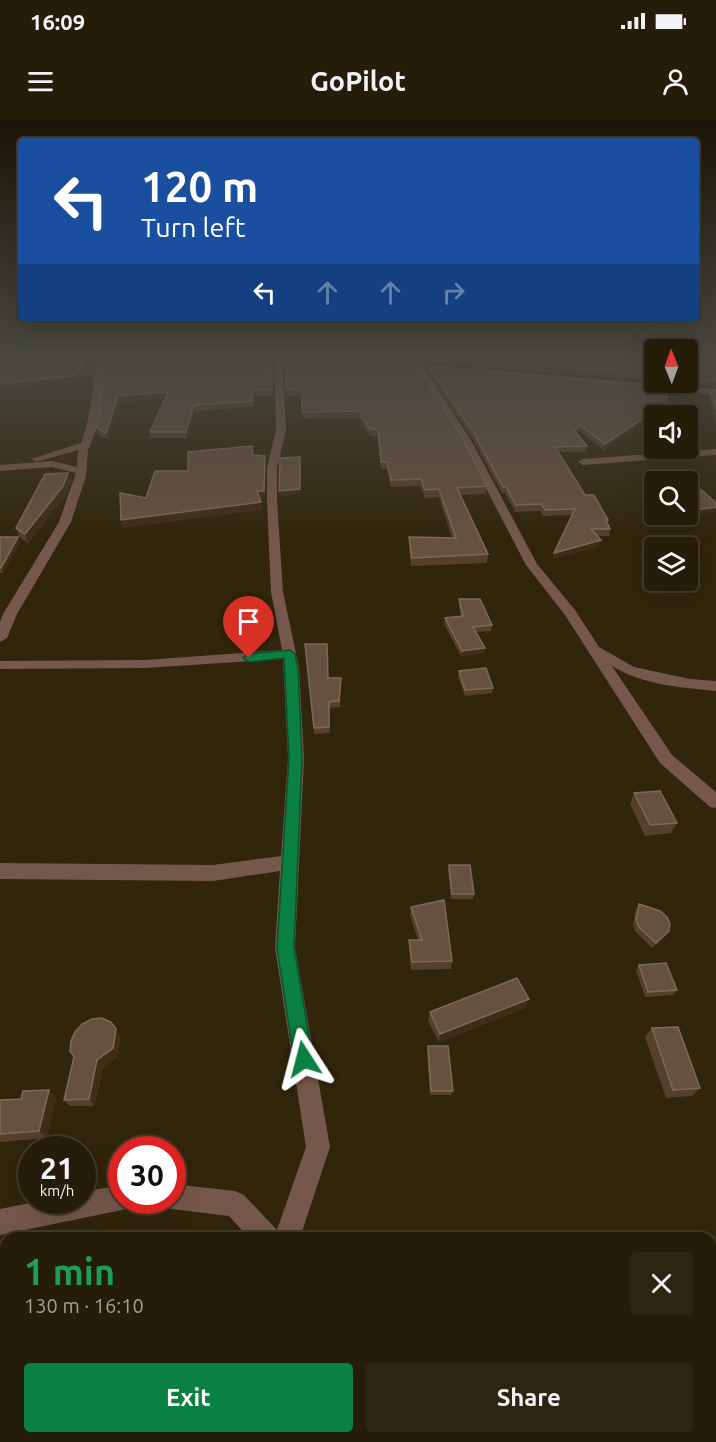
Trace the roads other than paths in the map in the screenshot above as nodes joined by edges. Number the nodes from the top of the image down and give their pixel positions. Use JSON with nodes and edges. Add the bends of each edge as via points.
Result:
{"nodes":[{"id":1,"x":94,"y":415,"type":"edge"},
{"id":2,"x":281,"y":415,"type":"edge"},
{"id":3,"x":450,"y":415,"type":"edge"},
{"id":4,"x":85,"y":446,"type":"junction"},
{"id":5,"x":716,"y":452,"type":"edge"},
{"id":6,"x":583,"y":462,"type":"dead end"},
{"id":7,"x":5,"y":468,"type":"edge"},
{"id":8,"x":81,"y":471,"type":"junction"},
{"id":9,"x":0,"y":638,"type":"edge"},
{"id":10,"x":593,"y":647,"type":"junction"},
{"id":11,"x":290,"y":654,"type":"junction"},
{"id":12,"x":0,"y":665,"type":"edge"},
{"id":13,"x":716,"y":686,"type":"edge"},
{"id":14,"x":716,"y":802,"type":"edge"},
{"id":15,"x":290,"y":862,"type":"junction"},
{"id":16,"x":0,"y":871,"type":"edge"},
{"id":17,"x":186,"y":1198,"type":"edge"},
{"id":18,"x":108,"y":1200,"type":"edge"},
{"id":19,"x":0,"y":1222,"type":"edge"},
{"id":20,"x":261,"y":1232,"type":"edge"},
{"id":21,"x":289,"y":1232,"type":"edge"}],
"edges":[{"from":1,"to":4,"type":"street"},
{"from":2,"to":11,"type":"street","via":[[272,468],[272,500],[277,592]]},
{"from":3,"to":10,"type":"street","via":[[532,565]]},
{"from":4,"to":7,"type":"street"},
{"from":4,"to":8,"type":"street"},
{"from":5,"to":6,"type":"street"},
{"from":7,"to":8,"type":"street","via":[[52,464]]},
{"from":8,"to":9,"type":"street","via":[[64,522]]},
{"from":10,"to":13,"type":"street","via":[[630,671]]},
{"from":10,"to":14,"type":"street","via":[[666,759]]},
{"from":11,"to":12,"type":"street","via":[[80,667]]},
{"from":11,"to":15,"type":"street","via":[[296,758]]},
{"from":15,"to":16,"type":"street","via":[[213,873]]},
{"from":15,"to":21,"type":"street","via":[[285,948],[318,1147]]},
{"from":17,"to":20,"type":"street","via":[[235,1204]]},
{"from":18,"to":19,"type":"street"}]}
